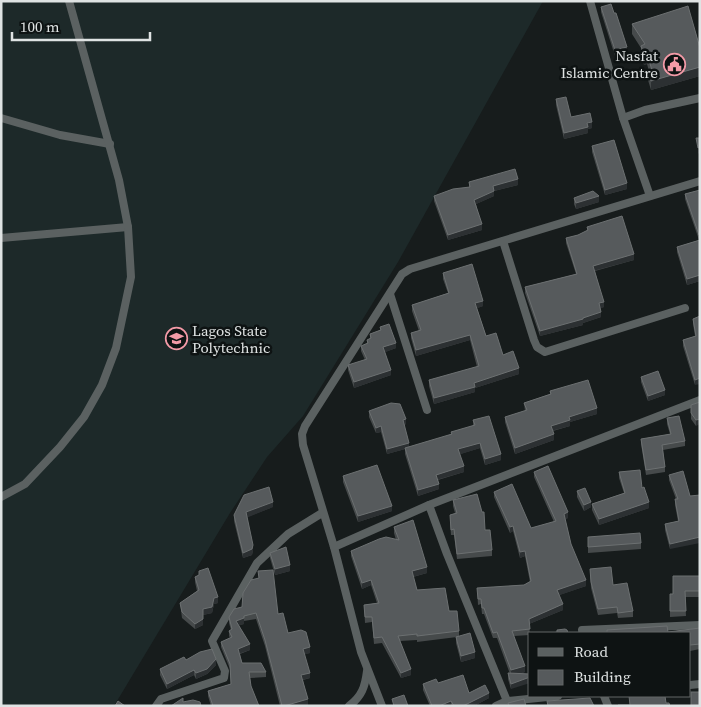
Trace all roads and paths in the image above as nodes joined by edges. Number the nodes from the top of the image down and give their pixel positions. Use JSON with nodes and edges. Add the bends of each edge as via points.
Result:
{"nodes":[{"id":1,"x":69,"y":1,"type":"edge"},
{"id":2,"x":590,"y":1,"type":"edge"},
{"id":3,"x":700,"y":98,"type":"edge"},
{"id":4,"x":1,"y":118,"type":"edge"},
{"id":5,"x":624,"y":118,"type":"junction"},
{"id":6,"x":110,"y":144,"type":"junction"},
{"id":7,"x":700,"y":181,"type":"edge"},
{"id":8,"x":650,"y":196,"type":"junction"},
{"id":9,"x":128,"y":227,"type":"junction"},
{"id":10,"x":1,"y":238,"type":"edge"},
{"id":11,"x":503,"y":241,"type":"junction"},
{"id":12,"x":390,"y":294,"type":"junction"},
{"id":13,"x":685,"y":308,"type":"dead end"},
{"id":14,"x":700,"y":400,"type":"edge"},
{"id":15,"x":427,"y":410,"type":"dead end"},
{"id":16,"x":1,"y":497,"type":"edge"},
{"id":17,"x":429,"y":505,"type":"junction"},
{"id":18,"x":322,"y":513,"type":"junction"},
{"id":19,"x":334,"y":547,"type":"junction"},
{"id":20,"x":700,"y":624,"type":"edge"},
{"id":21,"x":582,"y":630,"type":"dead end"},
{"id":22,"x":367,"y":670,"type":"junction"},
{"id":23,"x":548,"y":697,"type":"edge"},
{"id":24,"x":507,"y":701,"type":"junction"},
{"id":25,"x":156,"y":706,"type":"edge"},
{"id":26,"x":350,"y":706,"type":"edge"},
{"id":27,"x":382,"y":706,"type":"edge"},
{"id":28,"x":496,"y":706,"type":"edge"}],
"edges":[{"from":1,"to":6,"type":"street"},
{"from":2,"to":5,"type":"street"},
{"from":3,"to":5,"type":"street"},
{"from":4,"to":6,"type":"street","via":[[60,135]]},
{"from":5,"to":8,"type":"street"},
{"from":6,"to":9,"type":"street"},
{"from":7,"to":8,"type":"street"},
{"from":8,"to":11,"type":"street"},
{"from":9,"to":10,"type":"street"},
{"from":9,"to":16,"type":"street","via":[[131,277],[116,348],[102,385],[84,417],[60,447],[25,484]]},
{"from":11,"to":12,"type":"street","via":[[410,269],[402,274]]},
{"from":11,"to":13,"type":"street","via":[[534,340],[537,347],[545,352]]},
{"from":12,"to":15,"type":"street"},
{"from":12,"to":18,"type":"street","via":[[302,434]]},
{"from":14,"to":17,"type":"street"},
{"from":17,"to":19,"type":"street"},
{"from":17,"to":24,"type":"street"},
{"from":18,"to":19,"type":"street"},
{"from":18,"to":25,"type":"street","via":[[288,534],[257,564],[241,588],[212,641],[225,671],[224,678],[161,699]]},
{"from":19,"to":22,"type":"street"},
{"from":20,"to":21,"type":"street"},
{"from":22,"to":26,"type":"street","via":[[365,687]]},
{"from":22,"to":27,"type":"street"},
{"from":23,"to":24,"type":"street"},
{"from":24,"to":28,"type":"street"}]}
